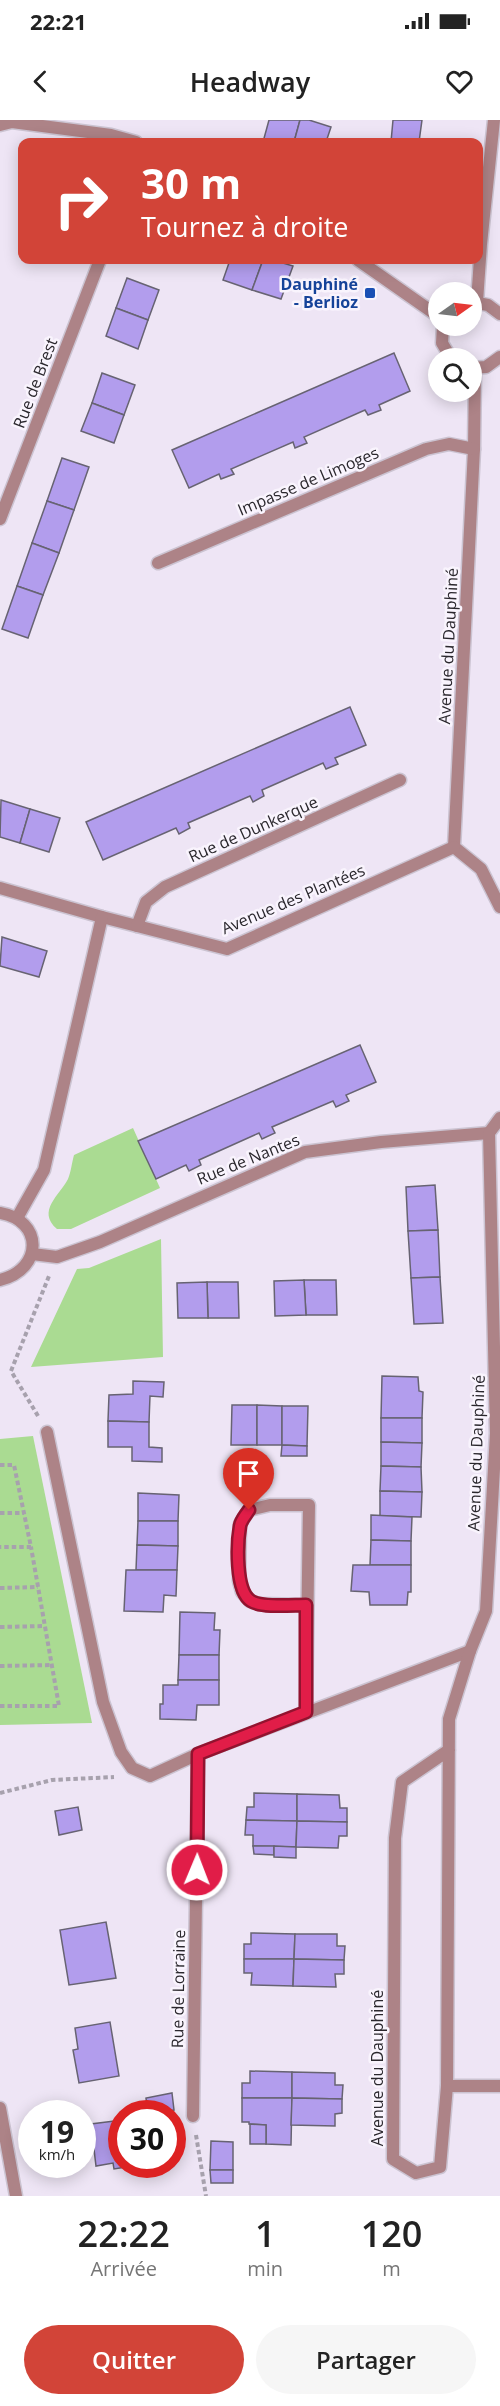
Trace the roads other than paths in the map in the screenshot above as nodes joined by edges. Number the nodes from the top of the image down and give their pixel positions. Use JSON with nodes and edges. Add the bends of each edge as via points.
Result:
{"nodes":[{"id":1,"x":494,"y":120,"type":"edge"},
{"id":2,"x":0,"y":125,"type":"edge"},
{"id":3,"x":122,"y":138,"type":"edge"},
{"id":4,"x":483,"y":220,"type":"edge"},
{"id":5,"x":98,"y":264,"type":"edge"},
{"id":6,"x":364,"y":264,"type":"edge"},
{"id":7,"x":478,"y":264,"type":"edge"},
{"id":8,"x":476,"y":282,"type":"edge"},
{"id":9,"x":482,"y":303,"type":"edge"},
{"id":10,"x":428,"y":309,"type":"edge"},
{"id":11,"x":500,"y":314,"type":"edge"},
{"id":12,"x":500,"y":357,"type":"edge"},
{"id":13,"x":482,"y":368,"type":"edge"},
{"id":14,"x":473,"y":402,"type":"edge"},
{"id":15,"x":474,"y":449,"type":"junction"},
{"id":16,"x":0,"y":519,"type":"edge"},
{"id":17,"x":158,"y":563,"type":"dead end"},
{"id":18,"x":400,"y":780,"type":"dead end"},
{"id":19,"x":454,"y":847,"type":"junction"},
{"id":20,"x":0,"y":888,"type":"edge"},
{"id":21,"x":500,"y":907,"type":"edge"},
{"id":22,"x":102,"y":917,"type":"junction"},
{"id":23,"x":137,"y":926,"type":"junction"},
{"id":24,"x":500,"y":1118,"type":"edge"},
{"id":25,"x":489,"y":1133,"type":"junction"},
{"id":26,"x":0,"y":1213,"type":"edge"},
{"id":27,"x":17,"y":1218,"type":"junction"},
{"id":28,"x":32,"y":1254,"type":"junction"},
{"id":29,"x":0,"y":1280,"type":"edge"},
{"id":30,"x":47,"y":1432,"type":"road end"},
{"id":31,"x":306,"y":1605,"type":"junction"},
{"id":32,"x":486,"y":1611,"type":"junction"},
{"id":33,"x":500,"y":1611,"type":"edge"},
{"id":34,"x":470,"y":1651,"type":"junction"},
{"id":35,"x":306,"y":1712,"type":"junction"},
{"id":36,"x":449,"y":1750,"type":"junction"},
{"id":37,"x":198,"y":1754,"type":"junction"},
{"id":38,"x":447,"y":2086,"type":"junction"},
{"id":39,"x":500,"y":2086,"type":"edge"},
{"id":40,"x":0,"y":2108,"type":"edge"},
{"id":41,"x":193,"y":2116,"type":"road end"},
{"id":42,"x":16,"y":2196,"type":"edge"}],
"edges":[{"from":1,"to":4,"type":"street"},
{"from":2,"to":3,"type":"street","via":[[23,123]]},
{"from":5,"to":16,"type":"street","name":"Rue de Brest"},
{"from":6,"to":10,"type":"street"},
{"from":7,"to":8,"type":"street"},
{"from":9,"to":11,"type":"street"},
{"from":12,"to":13,"type":"street"},
{"from":14,"to":15,"type":"street","name":"Avenue du Dauphiné"},
{"from":15,"to":17,"type":"street","name":"Impasse de Limoges","via":[[449,444],[426,449]]},
{"from":15,"to":19,"type":"street","name":"Avenue du Dauphiné"},
{"from":18,"to":23,"type":"street","name":"Rue de Dunkerque","via":[[165,887],[146,902]]},
{"from":19,"to":21,"type":"street","via":[[481,869]]},
{"from":19,"to":23,"type":"street","name":"Avenue des Plantées","via":[[227,949]]},
{"from":20,"to":22,"type":"street","name":"Avenue des Plantées"},
{"from":22,"to":23,"type":"street","name":"Avenue des Plantées"},
{"from":22,"to":27,"type":"street","via":[[44,1170]]},
{"from":24,"to":25,"type":"street"},
{"from":25,"to":28,"type":"street","name":"Rue de Nantes","via":[[305,1152],[100,1242],[57,1257]]},
{"from":25,"to":32,"type":"street","name":"Avenue du Dauphiné","via":[[496,1433]]},
{"from":26,"to":27,"type":"street"},
{"from":27,"to":28,"type":"street","via":[[27,1228]]},
{"from":28,"to":29,"type":"street","via":[[21,1272]]},
{"from":30,"to":37,"type":"street","via":[[103,1702],[121,1752],[132,1768],[150,1776]]},
{"from":31,"to":31,"type":"street","via":[[309,1505],[270,1505],[249,1510],[240,1524],[242,1592],[259,1604]]},
{"from":31,"to":35,"type":"street"},
{"from":32,"to":33,"type":"street"},
{"from":32,"to":34,"type":"street","name":"Avenue du Dauphiné"},
{"from":34,"to":35,"type":"street"},
{"from":34,"to":36,"type":"street","name":"Avenue du Dauphiné","via":[[449,1719]]},
{"from":35,"to":37,"type":"street"},
{"from":36,"to":38,"type":"street","name":"Avenue du Dauphiné"},
{"from":36,"to":38,"type":"street","name":"Avenue du Dauphiné","via":[[402,1782],[395,1838],[393,2158],[416,2173],[440,2168]]},
{"from":37,"to":41,"type":"street","name":"Rue de Lorraine"},
{"from":38,"to":39,"type":"street"},
{"from":40,"to":42,"type":"street"}]}
